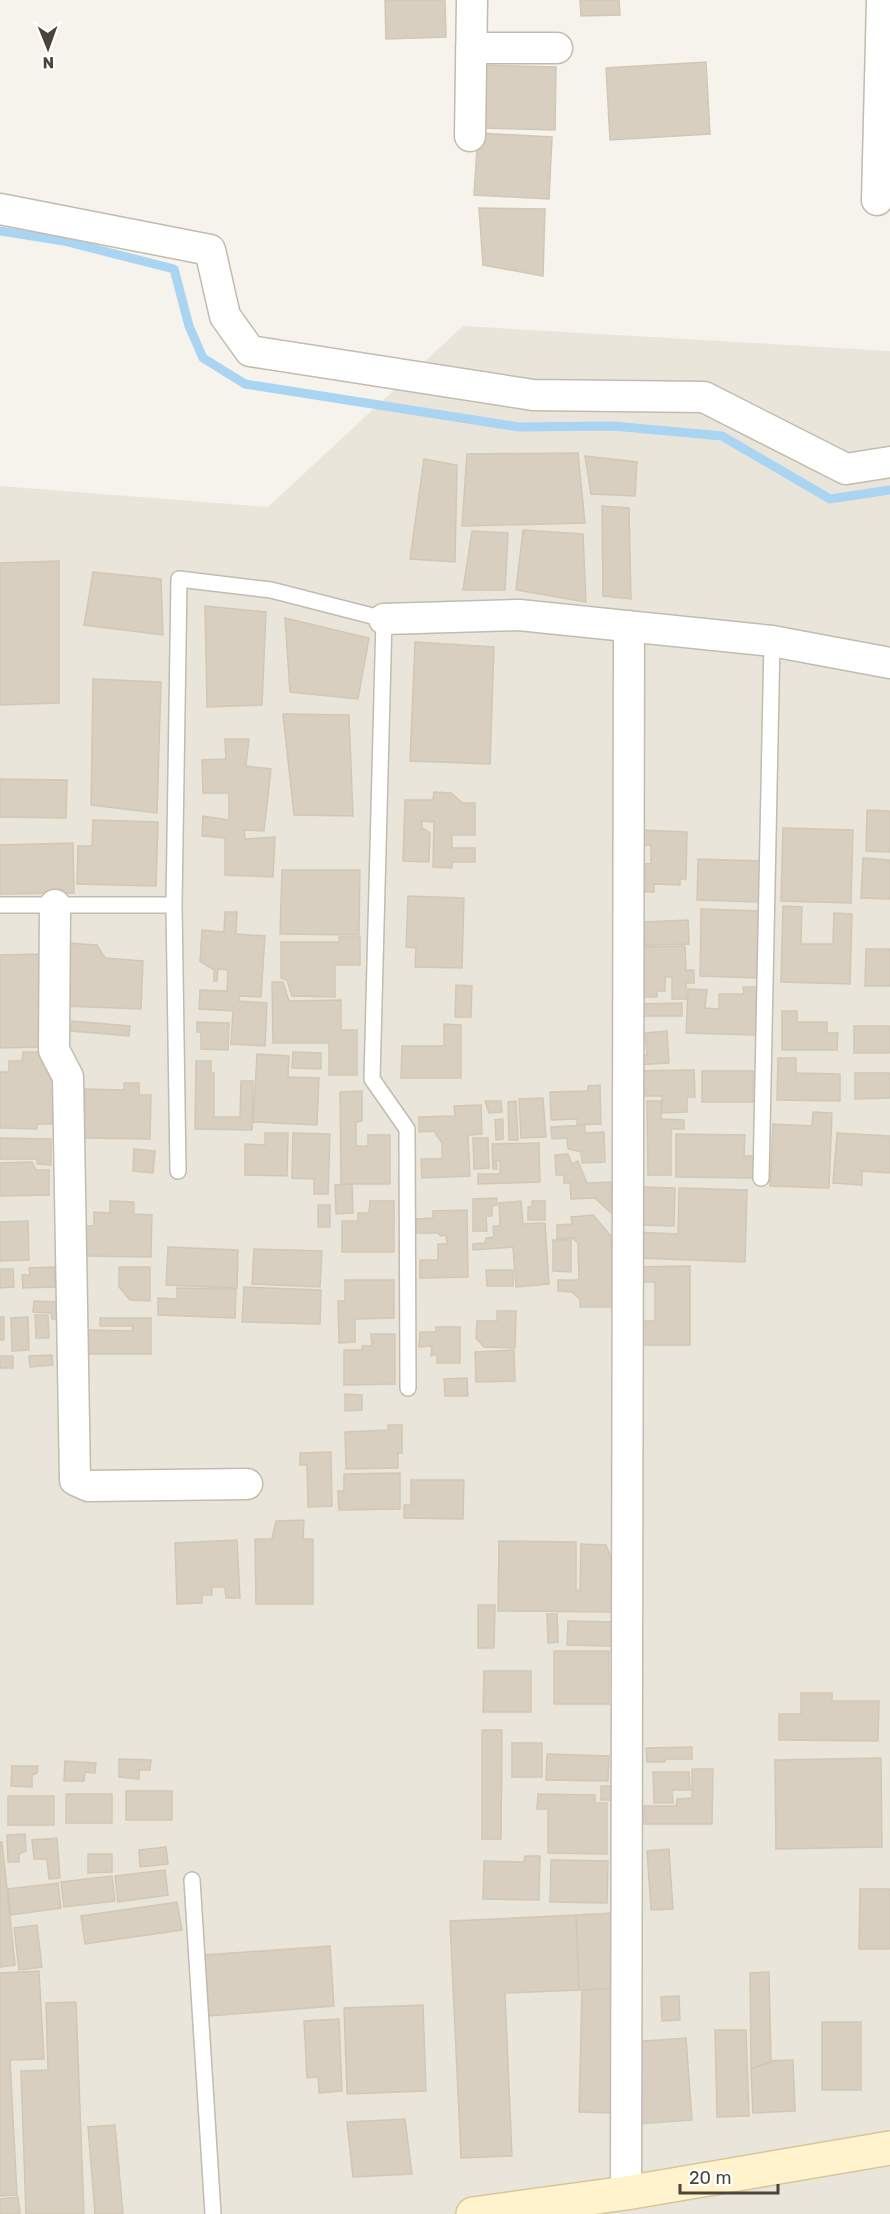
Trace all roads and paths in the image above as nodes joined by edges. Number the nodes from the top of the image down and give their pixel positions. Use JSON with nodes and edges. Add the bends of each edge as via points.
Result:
{"nodes":[{"id":1,"x":472,"y":0,"type":"edge"},
{"id":2,"x":882,"y":0,"type":"edge"},
{"id":3,"x":471,"y":48,"type":"junction"},
{"id":4,"x":557,"y":48,"type":"dead end"},
{"id":5,"x":470,"y":136,"type":"dead end"},
{"id":6,"x":877,"y":200,"type":"dead end"},
{"id":7,"x":0,"y":209,"type":"edge"},
{"id":8,"x":890,"y":462,"type":"edge"},
{"id":9,"x":384,"y":619,"type":"junction"},
{"id":10,"x":630,"y":626,"type":"junction"},
{"id":11,"x":772,"y":641,"type":"junction"},
{"id":12,"x":890,"y":663,"type":"edge"},
{"id":13,"x":0,"y":905,"type":"edge"},
{"id":14,"x":55,"y":905,"type":"junction"},
{"id":15,"x":174,"y":905,"type":"junction"},
{"id":16,"x":178,"y":1170,"type":"dead end"},
{"id":17,"x":761,"y":1178,"type":"dead end"},
{"id":18,"x":408,"y":1388,"type":"dead end"},
{"id":19,"x":247,"y":1484,"type":"dead end"},
{"id":20,"x":192,"y":1880,"type":"dead end"},
{"id":21,"x":890,"y":2148,"type":"edge"},
{"id":22,"x":626,"y":2193,"type":"junction"},
{"id":23,"x":213,"y":2214,"type":"edge"},
{"id":24,"x":472,"y":2214,"type":"edge"}],
"edges":[{"from":1,"to":3,"type":"street"},
{"from":2,"to":6,"type":"street"},
{"from":3,"to":4,"type":"street"},
{"from":3,"to":5,"type":"street"},
{"from":7,"to":8,"type":"street","via":[[210,250],[225,316],[250,351],[533,395],[704,397],[846,469]]},
{"from":9,"to":10,"type":"street","via":[[519,615]]},
{"from":9,"to":15,"type":"lane","via":[[271,591],[179,579]]},
{"from":9,"to":18,"type":"lane","via":[[372,1079],[407,1129]]},
{"from":10,"to":11,"type":"street"},
{"from":10,"to":22,"type":"street"},
{"from":11,"to":12,"type":"street"},
{"from":11,"to":17,"type":"lane"},
{"from":13,"to":14,"type":"lane"},
{"from":14,"to":15,"type":"lane"},
{"from":14,"to":19,"type":"street","via":[[54,1050],[68,1077],[75,1480],[88,1486]]},
{"from":15,"to":16,"type":"lane"},
{"from":20,"to":23,"type":"lane"},
{"from":21,"to":22,"type":"main road"},
{"from":22,"to":24,"type":"main road"}]}
